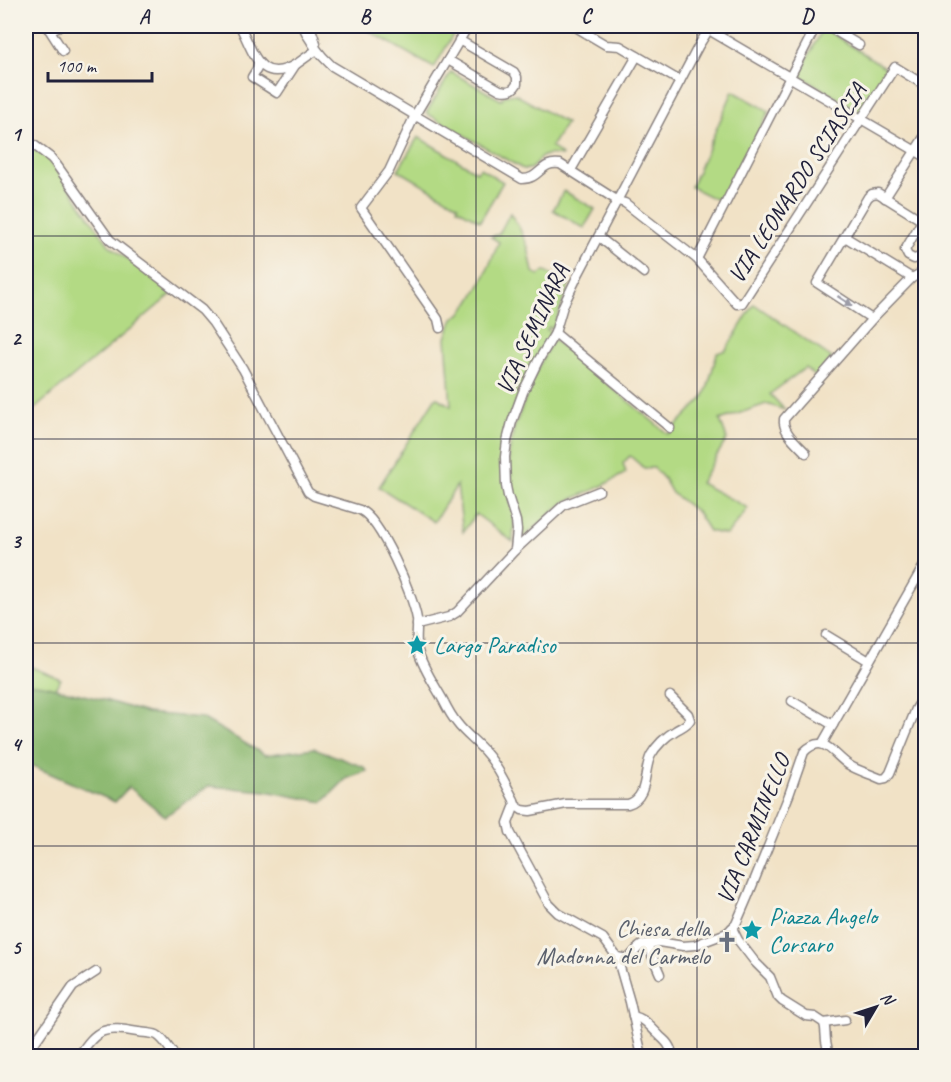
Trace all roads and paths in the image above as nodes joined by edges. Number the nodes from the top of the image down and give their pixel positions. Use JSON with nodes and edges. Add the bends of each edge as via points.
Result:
{"nodes":[{"id":1,"x":60,"y":26,"type":"edge"},
{"id":2,"x":240,"y":26,"type":"edge"},
{"id":3,"x":303,"y":26,"type":"edge"},
{"id":4,"x":310,"y":26,"type":"edge"},
{"id":5,"x":468,"y":26,"type":"edge"},
{"id":6,"x":574,"y":26,"type":"edge"},
{"id":7,"x":816,"y":26,"type":"edge"},
{"id":8,"x":827,"y":26,"type":"edge"},
{"id":9,"x":707,"y":27,"type":"edge"},
{"id":10,"x":49,"y":28,"type":"edge"},
{"id":11,"x":459,"y":40,"type":"junction"},
{"id":12,"x":859,"y":45,"type":"dead end"},
{"id":13,"x":317,"y":50,"type":"junction"},
{"id":14,"x":63,"y":51,"type":"dead end"},
{"id":15,"x":637,"y":56,"type":"junction"},
{"id":16,"x":448,"y":60,"type":"junction"},
{"id":17,"x":258,"y":62,"type":"junction"},
{"id":18,"x":297,"y":64,"type":"junction"},
{"id":19,"x":790,"y":77,"type":"junction"},
{"id":20,"x":680,"y":81,"type":"junction"},
{"id":21,"x":926,"y":86,"type":"edge"},
{"id":22,"x":415,"y":115,"type":"junction"},
{"id":23,"x":862,"y":119,"type":"junction"},
{"id":24,"x":926,"y":134,"type":"edge"},
{"id":25,"x":26,"y":139,"type":"edge"},
{"id":26,"x":915,"y":150,"type":"junction"},
{"id":27,"x":926,"y":157,"type":"edge"},
{"id":28,"x":571,"y":170,"type":"junction"},
{"id":29,"x":885,"y":198,"type":"junction"},
{"id":30,"x":618,"y":201,"type":"junction"},
{"id":31,"x":924,"y":222,"type":"edge"},
{"id":32,"x":599,"y":237,"type":"junction"},
{"id":33,"x":844,"y":237,"type":"junction"},
{"id":34,"x":926,"y":255,"type":"edge"},
{"id":35,"x":697,"y":259,"type":"junction"},
{"id":36,"x":926,"y":270,"type":"edge"},
{"id":37,"x":644,"y":273,"type":"dead end"},
{"id":38,"x":912,"y":278,"type":"junction"},
{"id":39,"x":872,"y":319,"type":"junction"},
{"id":40,"x":440,"y":328,"type":"dead end"},
{"id":41,"x":555,"y":333,"type":"junction"},
{"id":42,"x":670,"y":428,"type":"dead end"},
{"id":43,"x":806,"y":453,"type":"dead end"},
{"id":44,"x":598,"y":491,"type":"dead end"},
{"id":45,"x":515,"y":550,"type":"junction"},
{"id":46,"x":926,"y":562,"type":"edge"},
{"id":47,"x":417,"y":626,"type":"junction"},
{"id":48,"x":826,"y":636,"type":"dead end"},
{"id":49,"x":869,"y":661,"type":"junction"},
{"id":50,"x":926,"y":693,"type":"edge"},
{"id":51,"x":669,"y":696,"type":"dead end"},
{"id":52,"x":792,"y":701,"type":"dead end"},
{"id":53,"x":833,"y":724,"type":"junction"},
{"id":54,"x":822,"y":744,"type":"junction"},
{"id":55,"x":515,"y":805,"type":"junction"},
{"id":56,"x":732,"y":928,"type":"junction"},
{"id":57,"x":646,"y":944,"type":"junction"},
{"id":58,"x":617,"y":957,"type":"junction"},
{"id":59,"x":96,"y":972,"type":"dead end"},
{"id":60,"x":660,"y":974,"type":"dead end"},
{"id":61,"x":633,"y":1016,"type":"junction"},
{"id":62,"x":845,"y":1020,"type":"dead end"},
{"id":63,"x":824,"y":1023,"type":"junction"},
{"id":64,"x":671,"y":1050,"type":"dead end"},
{"id":65,"x":26,"y":1055,"type":"edge"},
{"id":66,"x":79,"y":1056,"type":"edge"},
{"id":67,"x":176,"y":1056,"type":"edge"},
{"id":68,"x":642,"y":1056,"type":"edge"},
{"id":69,"x":829,"y":1056,"type":"edge"}],
"edges":[{"from":1,"to":10,"type":"street"},
{"from":2,"to":17,"type":"street"},
{"from":3,"to":13,"type":"street"},
{"from":4,"to":13,"type":"street"},
{"from":5,"to":11,"type":"street"},
{"from":6,"to":15,"type":"street","via":[[606,45],[620,46]]},
{"from":7,"to":19,"type":"street"},
{"from":8,"to":12,"type":"street"},
{"from":9,"to":19,"type":"street"},
{"from":9,"to":20,"type":"street","name":"VIA SEMINARA"},
{"from":10,"to":14,"type":"street"},
{"from":11,"to":16,"type":"street"},
{"from":11,"to":16,"type":"street","via":[[514,72],[517,84],[511,91],[500,90]]},
{"from":13,"to":18,"type":"street"},
{"from":13,"to":22,"type":"street","via":[[332,66]]},
{"from":15,"to":20,"type":"street"},
{"from":15,"to":28,"type":"street"},
{"from":16,"to":22,"type":"street"},
{"from":17,"to":18,"type":"street","via":[[273,72]]},
{"from":17,"to":18,"type":"street","via":[[252,77],[277,93]]},
{"from":19,"to":23,"type":"street"},
{"from":19,"to":35,"type":"street"},
{"from":20,"to":30,"type":"street","name":"VIA SEMINARA"},
{"from":21,"to":23,"type":"street","name":"VIA LEONARDO SCIASCIA","via":[[895,67]]},
{"from":22,"to":28,"type":"street","via":[[522,179],[530,179],[549,164]]},
{"from":22,"to":40,"type":"street","via":[[389,171],[361,207],[438,319]]},
{"from":23,"to":26,"type":"street"},
{"from":23,"to":35,"type":"street","name":"VIA LEONARDO SCIASCIA","via":[[742,303],[737,304]]},
{"from":24,"to":26,"type":"street"},
{"from":25,"to":47,"type":"street","via":[[56,164],[110,240],[207,315],[243,369],[308,492],[360,510],[373,521],[404,581]]},
{"from":26,"to":27,"type":"street"},
{"from":26,"to":29,"type":"street"},
{"from":28,"to":30,"type":"street","name":"VIA LEONARDO SCIASCIA"},
{"from":29,"to":31,"type":"street"},
{"from":29,"to":33,"type":"street","via":[[878,193],[868,197]]},
{"from":30,"to":32,"type":"street","name":"VIA SEMINARA"},
{"from":30,"to":35,"type":"street","name":"VIA LEONARDO SCIASCIA"},
{"from":31,"to":34,"type":"street","via":[[905,250],[914,259]]},
{"from":32,"to":37,"type":"street"},
{"from":32,"to":41,"type":"street","name":"VIA SEMINARA","via":[[563,306]]},
{"from":33,"to":38,"type":"street"},
{"from":33,"to":39,"type":"street","one_way":true,"via":[[817,283]]},
{"from":36,"to":38,"type":"street"},
{"from":38,"to":39,"type":"street"},
{"from":39,"to":43,"type":"street","via":[[784,419],[786,431]]},
{"from":41,"to":42,"type":"street"},
{"from":41,"to":45,"type":"street","name":"VIA SEMINARA","via":[[523,393],[507,441],[506,486],[516,521]]},
{"from":44,"to":45,"type":"street","via":[[564,505]]},
{"from":45,"to":47,"type":"street","via":[[458,612]]},
{"from":46,"to":49,"type":"street"},
{"from":47,"to":55,"type":"street","via":[[417,649],[432,682],[457,724],[493,761]]},
{"from":48,"to":49,"type":"street"},
{"from":49,"to":53,"type":"street"},
{"from":50,"to":54,"type":"street","name":"VIA CARMINELLO","via":[[886,778],[848,765]]},
{"from":51,"to":55,"type":"street","via":[[690,720],[651,755],[644,785],[632,803],[566,804],[530,811]]},
{"from":52,"to":53,"type":"street"},
{"from":53,"to":54,"type":"street"},
{"from":54,"to":56,"type":"street","name":"VIA CARMINELLO","via":[[804,752]]},
{"from":55,"to":58,"type":"street","via":[[508,823],[510,832],[549,904],[603,938]]},
{"from":56,"to":57,"type":"street","via":[[689,946]]},
{"from":56,"to":63,"type":"street","via":[[770,977],[778,997]]},
{"from":57,"to":58,"type":"street","via":[[628,959]]},
{"from":57,"to":60,"type":"street"},
{"from":58,"to":61,"type":"street"},
{"from":59,"to":65,"type":"street","via":[[73,987]]},
{"from":61,"to":64,"type":"street","via":[[646,1020],[668,1041]]},
{"from":61,"to":68,"type":"street"},
{"from":62,"to":63,"type":"street"},
{"from":63,"to":69,"type":"street"},
{"from":66,"to":67,"type":"street","via":[[93,1036],[107,1030],[157,1035]]}]}
